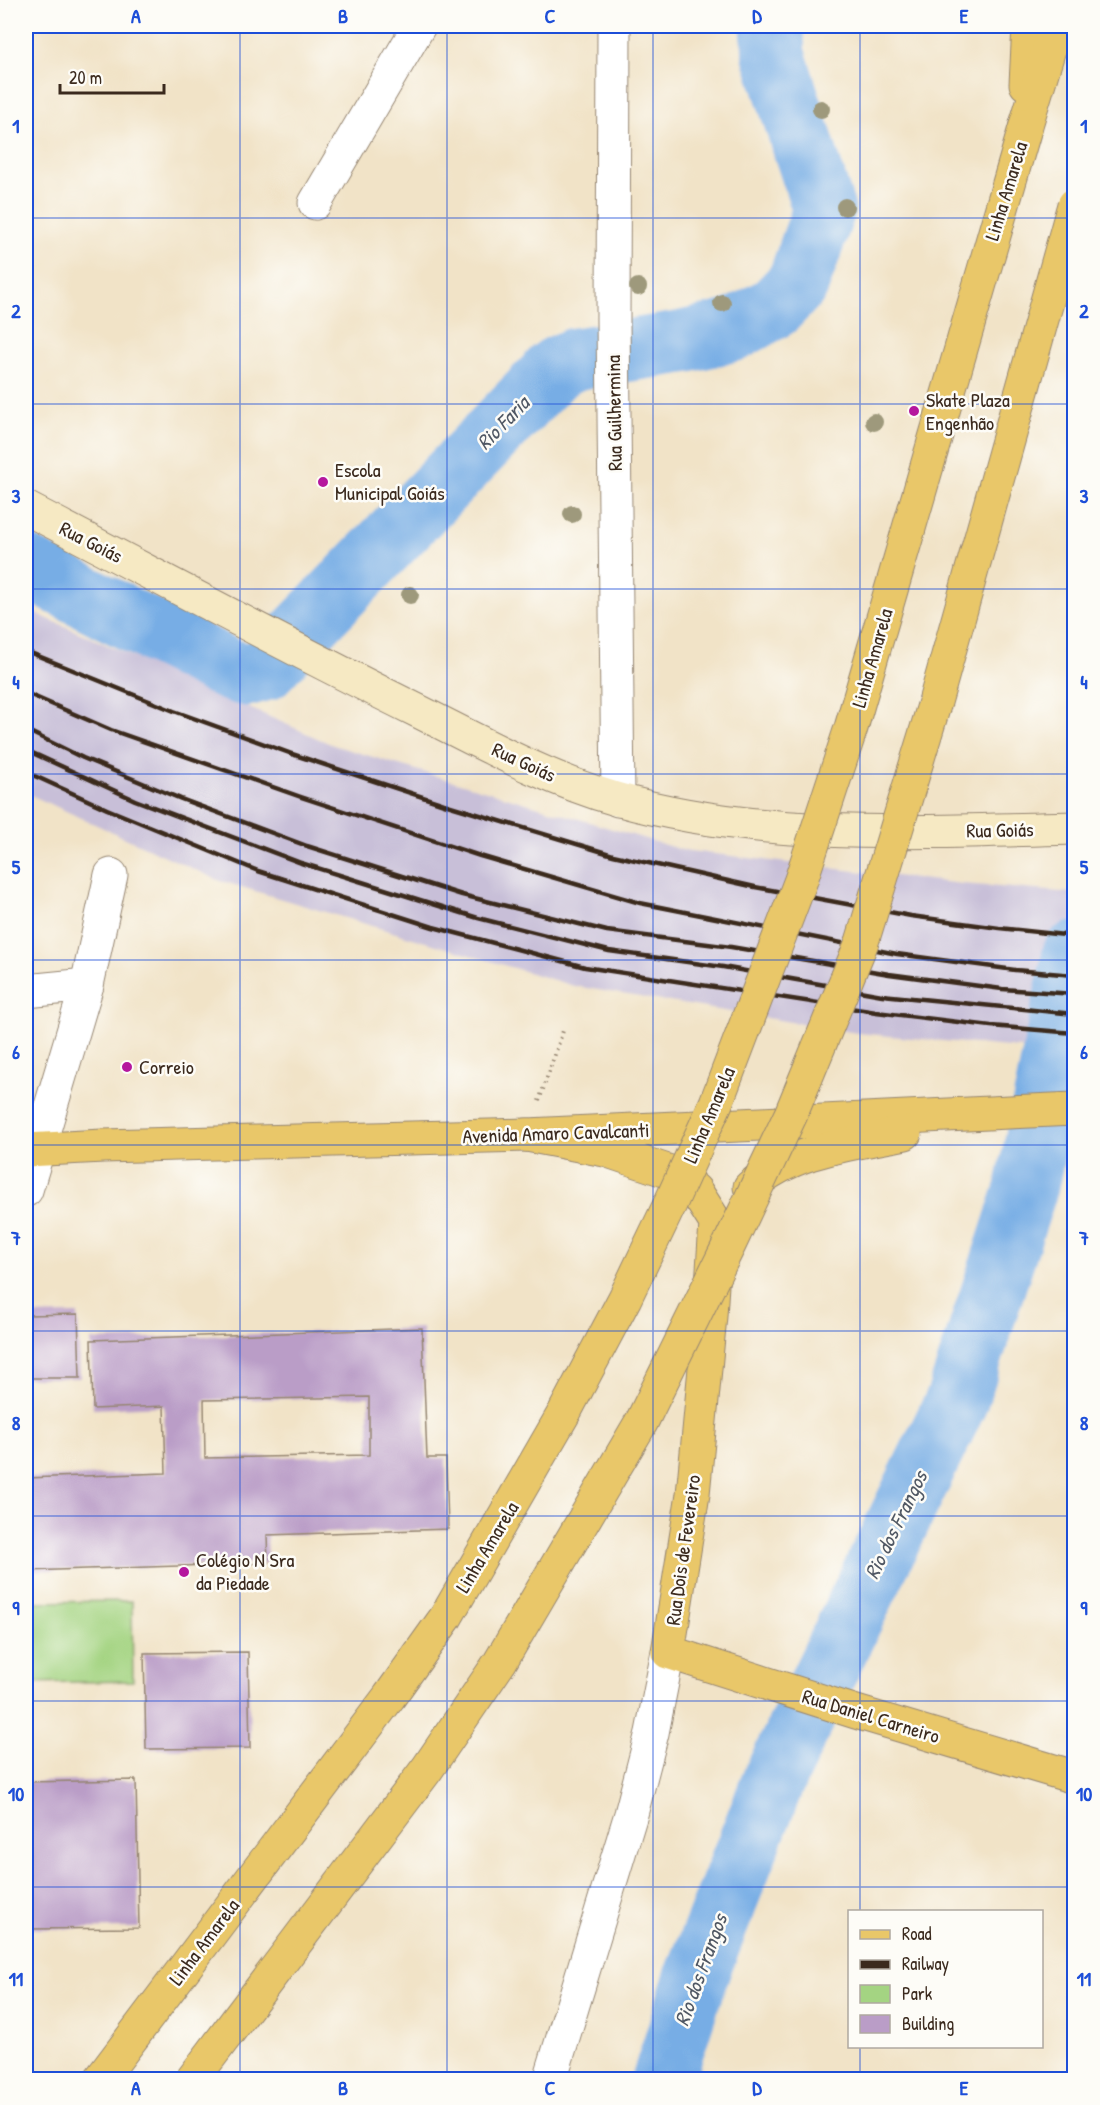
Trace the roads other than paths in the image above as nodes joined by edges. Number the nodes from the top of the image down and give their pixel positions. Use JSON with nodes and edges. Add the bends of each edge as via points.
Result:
{"nodes":[{"id":1,"x":419,"y":26,"type":"edge"},
{"id":2,"x":614,"y":26,"type":"edge"},
{"id":3,"x":1029,"y":26,"type":"edge"},
{"id":4,"x":1056,"y":26,"type":"edge"},
{"id":5,"x":1026,"y":125,"type":"junction"},
{"id":6,"x":315,"y":203,"type":"dead end"},
{"id":7,"x":1074,"y":205,"type":"edge"},
{"id":8,"x":26,"y":508,"type":"edge"},
{"id":9,"x":618,"y":800,"type":"junction"},
{"id":10,"x":1074,"y":828,"type":"edge"},
{"id":11,"x":111,"y":875,"type":"dead end"},
{"id":12,"x":87,"y":985,"type":"junction"},
{"id":13,"x":26,"y":991,"type":"edge"},
{"id":14,"x":1074,"y":1109,"type":"edge"},
{"id":15,"x":1026,"y":1111,"type":"junction"},
{"id":16,"x":527,"y":1135,"type":"junction"},
{"id":17,"x":30,"y":1147,"type":"edge"},
{"id":18,"x":26,"y":1190,"type":"edge"},
{"id":19,"x":716,"y":1223,"type":"junction"},
{"id":20,"x":668,"y":1652,"type":"junction"},
{"id":21,"x":1074,"y":1777,"type":"edge"},
{"id":22,"x":100,"y":2079,"type":"edge"},
{"id":23,"x":192,"y":2079,"type":"edge"},
{"id":24,"x":550,"y":2079,"type":"edge"}],
"edges":[{"from":1,"to":6,"type":"street"},
{"from":2,"to":9,"type":"street","name":"Rua Guilhermina"},
{"from":3,"to":5,"type":"main road"},
{"from":4,"to":5,"type":"main road","name":"Linha Amarela"},
{"from":5,"to":22,"type":"main road","name":"Linha Amarela","bridge":true,"via":[[851,728],[797,891],[716,1103],[672,1202],[564,1413],[446,1617]]},
{"from":7,"to":23,"type":"main road","bridge":true,"via":[[935,702],[862,942],[791,1114],[642,1421],[500,1662],[427,1769]]},
{"from":8,"to":9,"type":"main road","name":"Rua Goiás","via":[[351,678],[522,762],[582,789]]},
{"from":9,"to":10,"type":"main road","name":"Rua Goiás","via":[[719,820],[785,828],[864,832]]},
{"from":11,"to":12,"type":"street"},
{"from":12,"to":13,"type":"street"},
{"from":12,"to":17,"type":"street"},
{"from":14,"to":15,"type":"main road","name":"Avenida Amaro Cavalcanti"},
{"from":15,"to":16,"type":"main road","name":"Avenida Amaro Cavalcanti"},
{"from":15,"to":19,"type":"main road","via":[[819,1151],[786,1162],[762,1175]]},
{"from":16,"to":17,"type":"main road","name":"Avenida Amaro Cavalcanti"},
{"from":16,"to":19,"type":"main road","via":[[605,1150],[673,1173],[695,1190]]},
{"from":17,"to":18,"type":"street"},
{"from":19,"to":20,"type":"main road","name":"Rua Dois de Fevereiro","via":[[693,1494]]},
{"from":20,"to":21,"type":"main road","name":"Rua Daniel Carneiro"},
{"from":20,"to":24,"type":"street","name":"Rua Dois de Fevereiro","via":[[631,1814]]}]}
